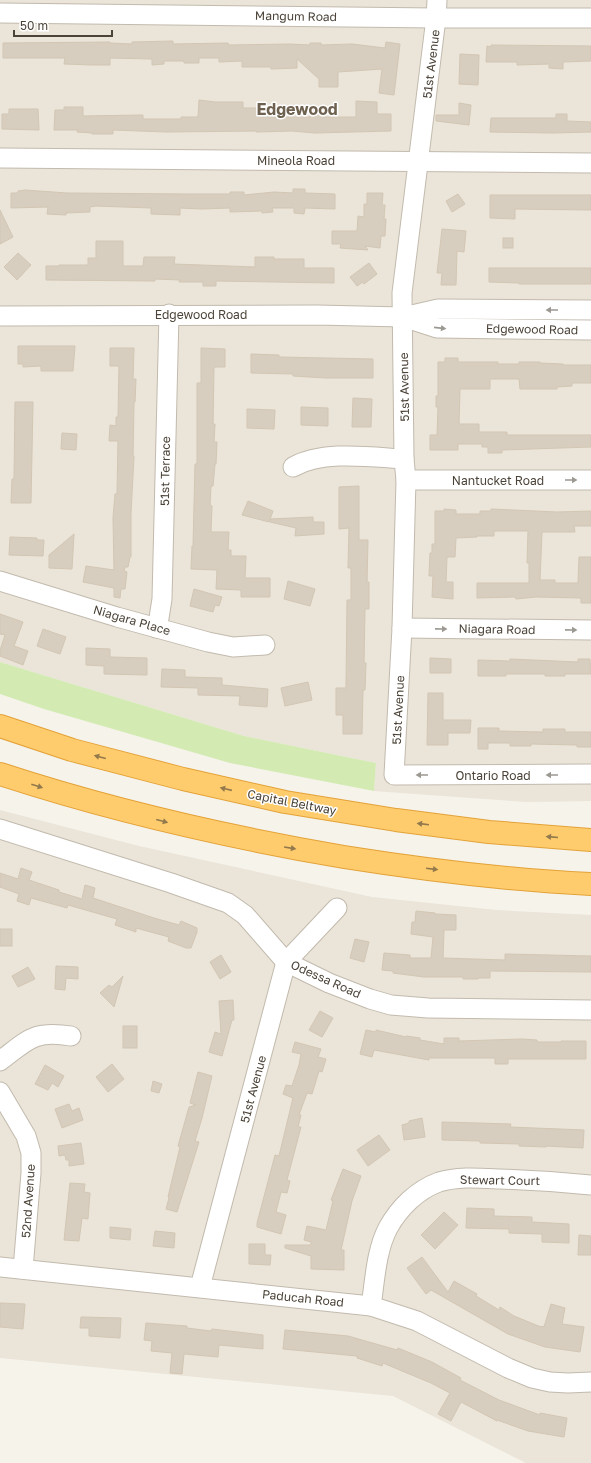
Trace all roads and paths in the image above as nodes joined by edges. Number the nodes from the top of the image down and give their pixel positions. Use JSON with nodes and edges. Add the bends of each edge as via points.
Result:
{"nodes":[{"id":1,"x":114,"y":7,"type":"edge"},
{"id":2,"x":272,"y":8,"type":"edge"},
{"id":3,"x":437,"y":9,"type":"edge"},
{"id":4,"x":0,"y":13,"type":"edge"},
{"id":5,"x":591,"y":18,"type":"edge"},
{"id":6,"x":0,"y":158,"type":"edge"},
{"id":7,"x":418,"y":161,"type":"junction"},
{"id":8,"x":591,"y":163,"type":"edge"},
{"id":9,"x":591,"y":310,"type":"edge"},
{"id":10,"x":169,"y":314,"type":"junction"},
{"id":11,"x":0,"y":316,"type":"edge"},
{"id":12,"x":403,"y":317,"type":"junction"},
{"id":13,"x":591,"y":330,"type":"edge"},
{"id":14,"x":404,"y":459,"type":"junction"},
{"id":15,"x":293,"y":467,"type":"dead end"},
{"id":16,"x":406,"y":480,"type":"junction"},
{"id":17,"x":591,"y":480,"type":"edge"},
{"id":18,"x":0,"y":581,"type":"edge"},
{"id":19,"x":156,"y":628,"type":"junction"},
{"id":20,"x":402,"y":628,"type":"junction"},
{"id":21,"x":591,"y":630,"type":"edge"},
{"id":22,"x":265,"y":644,"type":"dead end"},
{"id":23,"x":0,"y":726,"type":"edge"},
{"id":24,"x":0,"y":774,"type":"edge"},
{"id":25,"x":591,"y":774,"type":"edge"},
{"id":26,"x":394,"y":775,"type":"joint"},
{"id":27,"x":0,"y":829,"type":"edge"},
{"id":28,"x":591,"y":840,"type":"edge"},
{"id":29,"x":591,"y":884,"type":"edge"},
{"id":30,"x":337,"y":908,"type":"dead end"},
{"id":31,"x":286,"y":962,"type":"junction"},
{"id":32,"x":591,"y":1010,"type":"edge"},
{"id":33,"x":71,"y":1036,"type":"dead end"},
{"id":34,"x":0,"y":1061,"type":"edge"},
{"id":35,"x":0,"y":1092,"type":"edge"},
{"id":36,"x":591,"y":1185,"type":"edge"},
{"id":37,"x":0,"y":1267,"type":"edge"},
{"id":38,"x":23,"y":1269,"type":"junction"},
{"id":39,"x":200,"y":1287,"type":"junction"},
{"id":40,"x":371,"y":1306,"type":"junction"},
{"id":41,"x":591,"y":1382,"type":"edge"}],
"edges":[{"from":1,"to":2,"type":"street","name":"Mangum Road"},
{"from":1,"to":4,"type":"street","name":"Mangum Road"},
{"from":2,"to":3,"type":"street","name":"Mangum Road"},
{"from":3,"to":5,"type":"street","name":"Mangum Road"},
{"from":3,"to":7,"type":"street","name":"51st Avenue"},
{"from":6,"to":7,"type":"street","name":"Mineola Road"},
{"from":7,"to":8,"type":"street","name":"Mineola Road"},
{"from":7,"to":12,"type":"street","name":"51st Avenue","via":[[402,293]]},
{"from":9,"to":12,"type":"street","name":"Edgewood Road","one_way":true,"via":[[438,309]]},
{"from":10,"to":11,"type":"street","name":"Edgewood Road"},
{"from":10,"to":12,"type":"street","name":"Edgewood Road"},
{"from":10,"to":19,"type":"street","name":"51st Terrace","via":[[162,599]]},
{"from":12,"to":13,"type":"street","name":"Edgewood Road","one_way":true,"via":[[437,328]]},
{"from":12,"to":14,"type":"street","name":"51st Avenue"},
{"from":14,"to":15,"type":"street","via":[[321,457]]},
{"from":14,"to":16,"type":"street","name":"51st Avenue"},
{"from":16,"to":17,"type":"street","name":"Nantucket Road","one_way":true},
{"from":16,"to":20,"type":"street","name":"51st Avenue"},
{"from":18,"to":19,"type":"street","name":"Niagara Place"},
{"from":19,"to":22,"type":"street","name":"Niagara Place","via":[[233,647]]},
{"from":20,"to":21,"type":"street","name":"Niagara Road","one_way":true},
{"from":20,"to":26,"type":"street","name":"51st Avenue"},
{"from":28,"to":23,"type":"highway","name":"Capital Beltway","one_way":true,"via":[[489,832],[285,802],[72,750]]},
{"from":24,"to":29,"type":"highway","one_way":true,"via":[[58,793],[171,823],[275,845],[483,876]]},
{"from":25,"to":26,"type":"street","name":"Ontario Road","one_way":true},
{"from":27,"to":31,"type":"street","name":"Odessa Road","via":[[228,903],[245,915]]},
{"from":30,"to":31,"type":"street","name":"51st Avenue"},
{"from":31,"to":32,"type":"street","name":"Odessa Road","via":[[329,983],[391,1005],[428,1008]]},
{"from":31,"to":39,"type":"street","name":"51st Avenue"},
{"from":33,"to":34,"type":"street","via":[[51,1034],[33,1037]]},
{"from":35,"to":38,"type":"street","name":"52nd Avenue","via":[[26,1136],[31,1153]]},
{"from":36,"to":40,"type":"street","name":"Stewart Court","via":[[460,1178],[429,1186],[409,1200],[388,1230],[377,1264]]},
{"from":37,"to":38,"type":"street","name":"Paducah Road"},
{"from":38,"to":39,"type":"street","name":"Paducah Road"},
{"from":39,"to":40,"type":"street","name":"Paducah Road"},
{"from":40,"to":41,"type":"street","name":"Paducah Road","via":[[417,1321],[532,1378],[550,1382]]}]}
